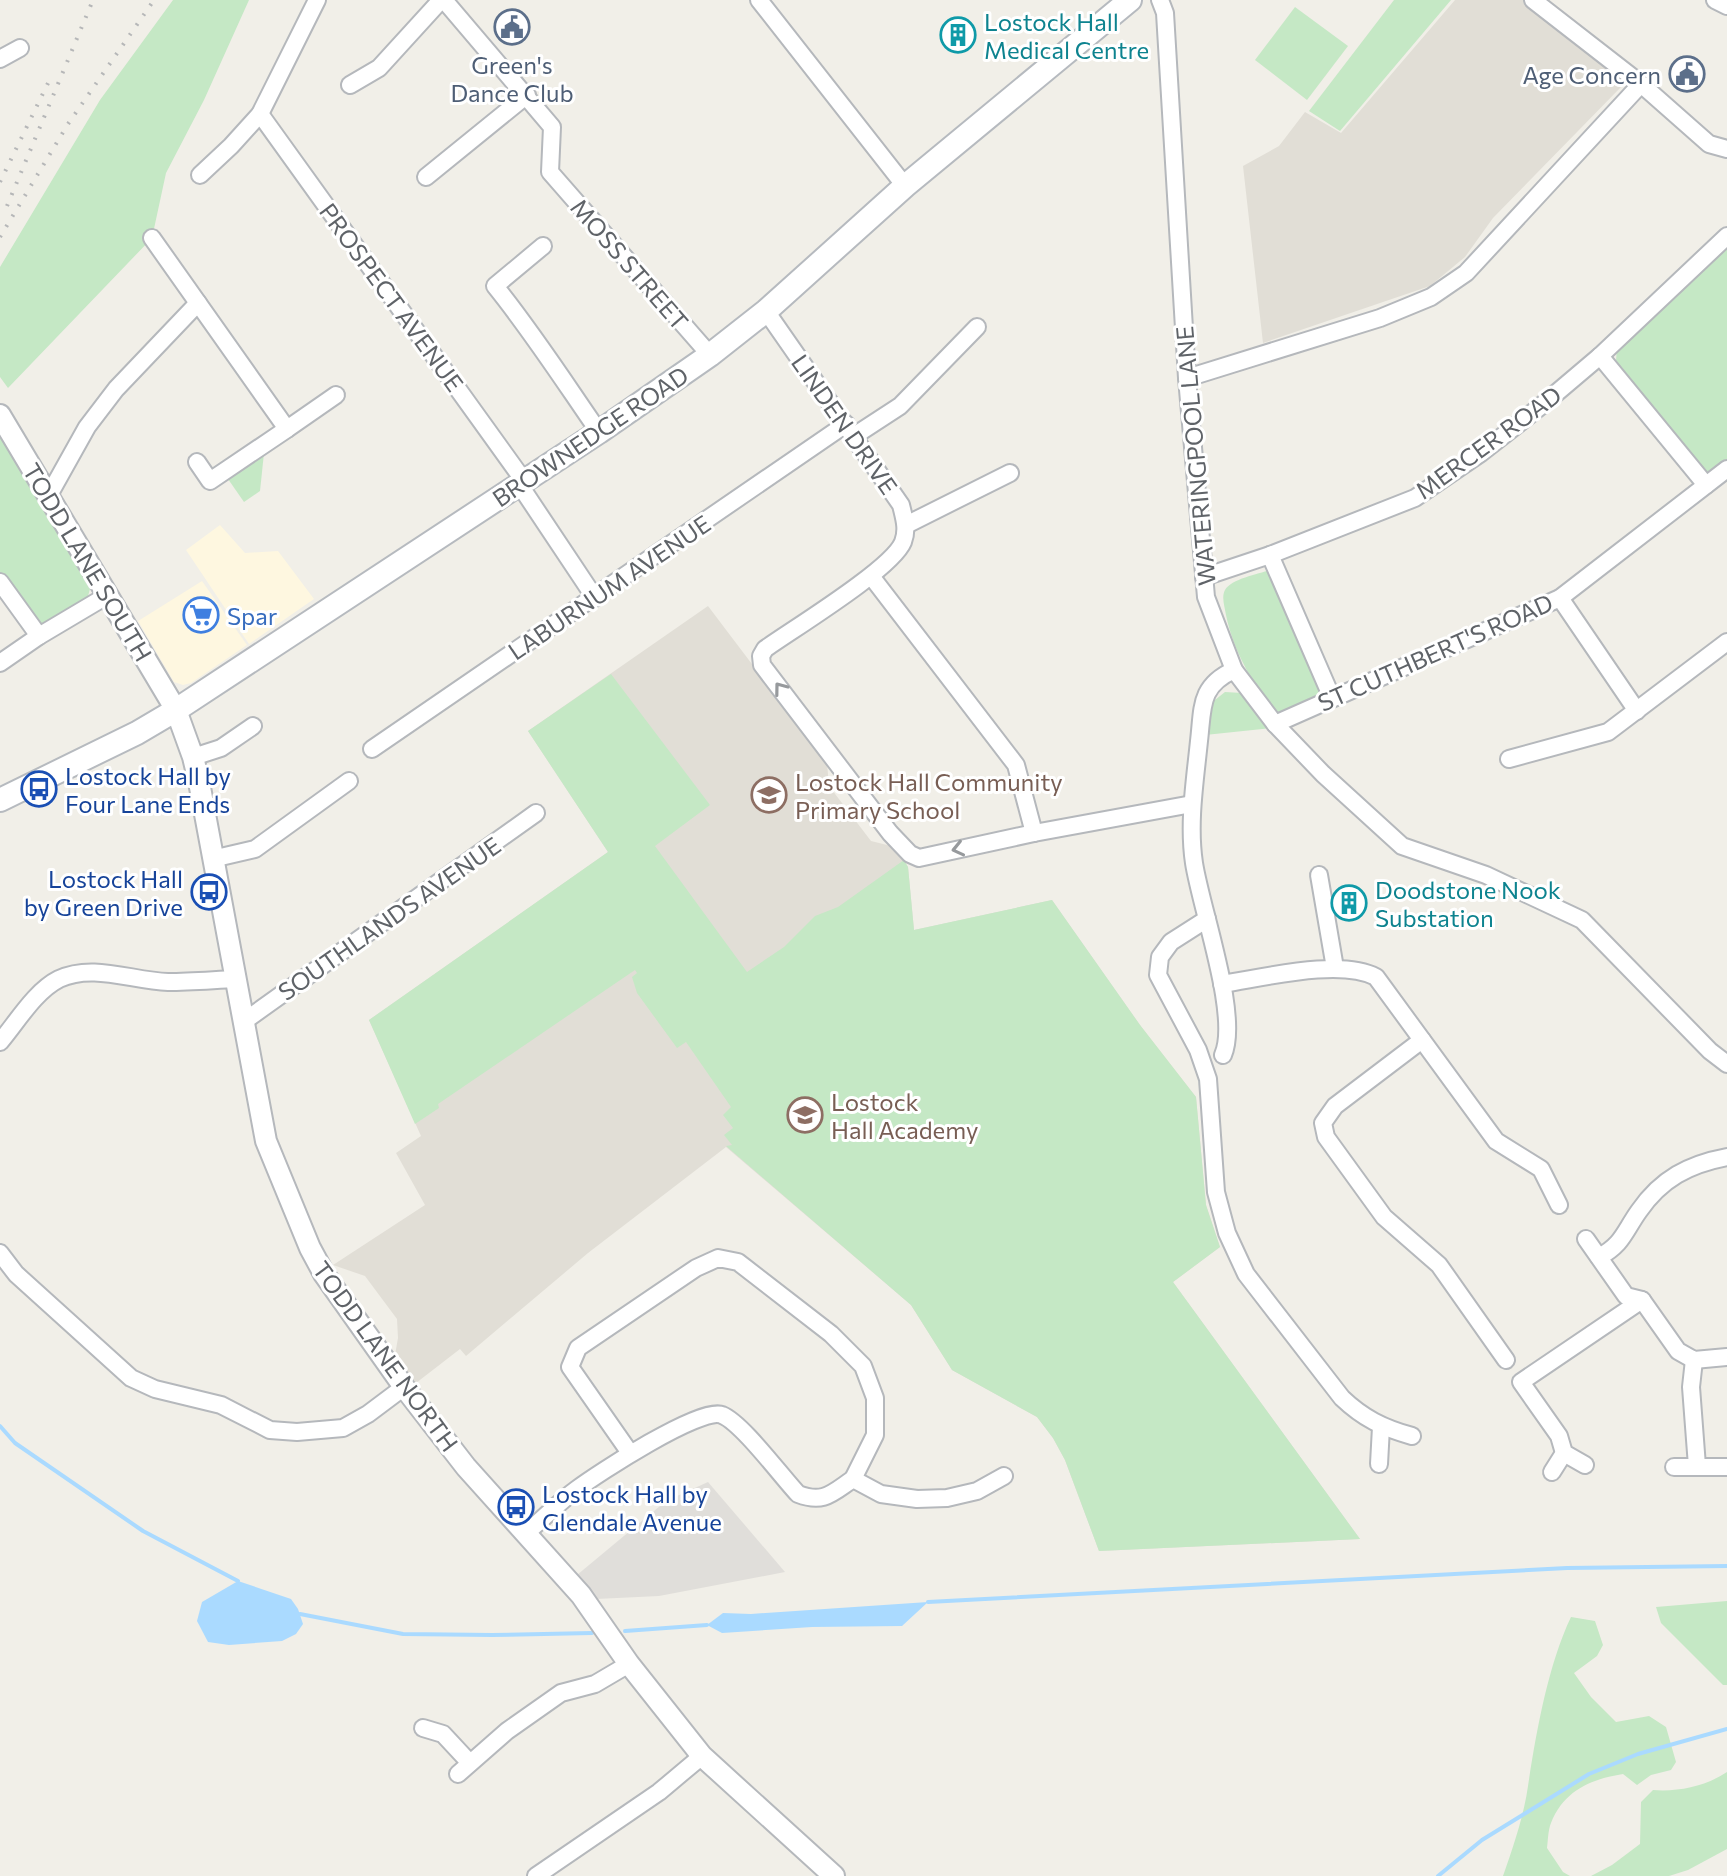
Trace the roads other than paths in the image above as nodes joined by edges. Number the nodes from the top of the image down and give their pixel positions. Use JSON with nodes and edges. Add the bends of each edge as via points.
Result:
{"nodes":[{"id":1,"x":317,"y":0,"type":"edge"},
{"id":2,"x":442,"y":0,"type":"edge"},
{"id":3,"x":759,"y":0,"type":"edge"},
{"id":4,"x":1130,"y":0,"type":"edge"},
{"id":5,"x":1160,"y":0,"type":"edge"},
{"id":6,"x":1533,"y":0,"type":"edge"},
{"id":7,"x":1715,"y":0,"type":"edge"},
{"id":8,"x":1727,"y":6,"type":"edge"},
{"id":9,"x":20,"y":48,"type":"dead end"},
{"id":10,"x":0,"y":59,"type":"edge"},
{"id":11,"x":1641,"y":84,"type":"junction"},
{"id":12,"x":350,"y":85,"type":"dead end"},
{"id":13,"x":527,"y":95,"type":"junction"},
{"id":14,"x":260,"y":114,"type":"junction"},
{"id":15,"x":1727,"y":149,"type":"edge"},
{"id":16,"x":200,"y":175,"type":"dead end"},
{"id":17,"x":426,"y":177,"type":"dead end"},
{"id":18,"x":905,"y":186,"type":"junction"},
{"id":19,"x":1727,"y":236,"type":"edge"},
{"id":20,"x":152,"y":238,"type":"dead end"},
{"id":21,"x":543,"y":246,"type":"dead end"},
{"id":22,"x":198,"y":303,"type":"junction"},
{"id":23,"x":766,"y":311,"type":"junction"},
{"id":24,"x":977,"y":327,"type":"dead end"},
{"id":25,"x":710,"y":355,"type":"junction"},
{"id":26,"x":1600,"y":356,"type":"junction"},
{"id":27,"x":1187,"y":378,"type":"junction"},
{"id":28,"x":336,"y":395,"type":"dead end"},
{"id":29,"x":0,"y":415,"type":"edge"},
{"id":30,"x":287,"y":429,"type":"junction"},
{"id":31,"x":850,"y":430,"type":"junction"},
{"id":32,"x":599,"y":432,"type":"junction"},
{"id":33,"x":197,"y":462,"type":"dead end"},
{"id":34,"x":1727,"y":469,"type":"edge"},
{"id":35,"x":1010,"y":473,"type":"dead end"},
{"id":36,"x":521,"y":482,"type":"junction"},
{"id":37,"x":1706,"y":485,"type":"junction"},
{"id":38,"x":49,"y":495,"type":"junction"},
{"id":39,"x":906,"y":525,"type":"junction"},
{"id":40,"x":1270,"y":555,"type":"junction"},
{"id":41,"x":871,"y":576,"type":"junction"},
{"id":42,"x":1204,"y":577,"type":"junction"},
{"id":43,"x":0,"y":582,"type":"edge"},
{"id":44,"x":108,"y":595,"type":"junction"},
{"id":45,"x":595,"y":598,"type":"junction"},
{"id":46,"x":1560,"y":598,"type":"junction"},
{"id":47,"x":39,"y":636,"type":"junction"},
{"id":48,"x":1727,"y":642,"type":"edge"},
{"id":49,"x":0,"y":663,"type":"edge"},
{"id":50,"x":1234,"y":670,"type":"junction"},
{"id":51,"x":1332,"y":698,"type":"junction"},
{"id":52,"x":176,"y":710,"type":"junction"},
{"id":53,"x":1637,"y":711,"type":"junction"},
{"id":54,"x":1275,"y":724,"type":"junction"},
{"id":55,"x":253,"y":726,"type":"dead end"},
{"id":56,"x":372,"y":749,"type":"dead end"},
{"id":57,"x":193,"y":757,"type":"junction"},
{"id":58,"x":1509,"y":759,"type":"dead end"},
{"id":59,"x":349,"y":781,"type":"dead end"},
{"id":60,"x":0,"y":800,"type":"edge"},
{"id":61,"x":1192,"y":804,"type":"junction"},
{"id":62,"x":536,"y":813,"type":"dead end"},
{"id":63,"x":1034,"y":833,"type":"junction"},
{"id":64,"x":212,"y":859,"type":"junction"},
{"id":65,"x":1319,"y":875,"type":"dead end"},
{"id":66,"x":1207,"y":919,"type":"junction"},
{"id":67,"x":1335,"y":968,"type":"junction"},
{"id":68,"x":235,"y":979,"type":"junction"},
{"id":69,"x":1222,"y":984,"type":"junction"},
{"id":70,"x":243,"y":1022,"type":"junction"},
{"id":71,"x":1422,"y":1040,"type":"junction"},
{"id":72,"x":0,"y":1042,"type":"edge"},
{"id":73,"x":1223,"y":1055,"type":"dead end"},
{"id":74,"x":1727,"y":1064,"type":"edge"},
{"id":75,"x":1727,"y":1157,"type":"edge"},
{"id":76,"x":1559,"y":1205,"type":"dead end"},
{"id":77,"x":1586,"y":1239,"type":"dead end"},
{"id":78,"x":0,"y":1253,"type":"edge"},
{"id":79,"x":1599,"y":1257,"type":"junction"},
{"id":80,"x":1642,"y":1300,"type":"junction"},
{"id":81,"x":1727,"y":1357,"type":"edge"},
{"id":82,"x":1506,"y":1360,"type":"dead end"},
{"id":83,"x":1694,"y":1360,"type":"junction"},
{"id":84,"x":404,"y":1387,"type":"junction"},
{"id":85,"x":1381,"y":1427,"type":"junction"},
{"id":86,"x":1412,"y":1436,"type":"dead end"},
{"id":87,"x":630,"y":1453,"type":"junction"},
{"id":88,"x":1564,"y":1453,"type":"junction"},
{"id":89,"x":1379,"y":1464,"type":"dead end"},
{"id":90,"x":1585,"y":1465,"type":"dead end"},
{"id":91,"x":1697,"y":1466,"type":"junction"},
{"id":92,"x":1674,"y":1467,"type":"dead end"},
{"id":93,"x":1727,"y":1467,"type":"edge"},
{"id":94,"x":1552,"y":1472,"type":"dead end"},
{"id":95,"x":1004,"y":1476,"type":"dead end"},
{"id":96,"x":853,"y":1479,"type":"junction"},
{"id":97,"x":526,"y":1533,"type":"junction"},
{"id":98,"x":629,"y":1664,"type":"junction"},
{"id":99,"x":423,"y":1728,"type":"dead end"},
{"id":100,"x":702,"y":1756,"type":"junction"},
{"id":101,"x":536,"y":1876,"type":"edge"},
{"id":102,"x":834,"y":1876,"type":"edge"}],
"edges":[{"from":1,"to":14,"type":"street"},
{"from":2,"to":12,"type":"street","via":[[379,68]]},
{"from":2,"to":13,"type":"street"},
{"from":3,"to":18,"type":"street"},
{"from":4,"to":18,"type":"main road","name":"BROWNEDGE ROAD"},
{"from":5,"to":27,"type":"street","name":"WATERINGPOOL LANE"},
{"from":6,"to":11,"type":"street"},
{"from":7,"to":8,"type":"street"},
{"from":9,"to":10,"type":"street"},
{"from":11,"to":15,"type":"street","via":[[1709,144]]},
{"from":11,"to":27,"type":"street","via":[[1466,273],[1431,297]]},
{"from":13,"to":17,"type":"street"},
{"from":13,"to":25,"type":"street","name":"MOSS STREET","via":[[552,127],[550,172]]},
{"from":14,"to":16,"type":"street"},
{"from":14,"to":36,"type":"street","name":"PROSPECT AVENUE"},
{"from":18,"to":23,"type":"main road","name":"BROWNEDGE ROAD"},
{"from":19,"to":26,"type":"street","name":"MERCER ROAD"},
{"from":20,"to":22,"type":"street"},
{"from":21,"to":32,"type":"street","via":[[495,286]]},
{"from":22,"to":30,"type":"street"},
{"from":22,"to":38,"type":"street","via":[[107,401]]},
{"from":23,"to":25,"type":"main road","name":"BROWNEDGE ROAD"},
{"from":23,"to":31,"type":"street","name":"LINDEN DRIVE"},
{"from":24,"to":31,"type":"street","name":"LABURNUM AVENUE","via":[[900,406]]},
{"from":25,"to":32,"type":"main road","name":"BROWNEDGE ROAD"},
{"from":26,"to":37,"type":"street"},
{"from":26,"to":40,"type":"street","name":"MERCER ROAD","via":[[1481,453],[1415,498]]},
{"from":27,"to":42,"type":"street","name":"WATERINGPOOL LANE"},
{"from":28,"to":30,"type":"street"},
{"from":29,"to":38,"type":"street","name":"TODD LANE SOUTH"},
{"from":30,"to":33,"type":"street","via":[[210,481]]},
{"from":31,"to":39,"type":"street","name":"LINDEN DRIVE","via":[[901,505]]},
{"from":31,"to":45,"type":"street","name":"LABURNUM AVENUE"},
{"from":32,"to":36,"type":"main road","name":"BROWNEDGE ROAD"},
{"from":34,"to":37,"type":"street","name":"ST CUTHBERT'S ROAD"},
{"from":35,"to":39,"type":"street"},
{"from":36,"to":45,"type":"street","name":"PROSPECT AVENUE"},
{"from":36,"to":52,"type":"main road","name":"BROWNEDGE ROAD"},
{"from":37,"to":46,"type":"street","name":"ST CUTHBERT'S ROAD"},
{"from":38,"to":44,"type":"street","name":"TODD LANE SOUTH"},
{"from":39,"to":41,"type":"street","name":"LINDEN DRIVE","via":[[893,557]]},
{"from":40,"to":42,"type":"street","name":"MERCER ROAD"},
{"from":40,"to":51,"type":"street"},
{"from":41,"to":63,"type":"street","via":[[1016,765]]},
{"from":63,"to":41,"type":"street","name":"LINDEN DRIVE","one_way":true,"via":[[919,858],[910,854],[762,665],[765,649]]},
{"from":42,"to":50,"type":"street","name":"WATERINGPOOL LANE","via":[[1206,597]]},
{"from":43,"to":47,"type":"street"},
{"from":44,"to":47,"type":"street"},
{"from":44,"to":52,"type":"street","name":"TODD LANE SOUTH"},
{"from":45,"to":56,"type":"street","name":"LABURNUM AVENUE"},
{"from":46,"to":51,"type":"street","name":"ST CUTHBERT'S ROAD"},
{"from":46,"to":53,"type":"street"},
{"from":47,"to":49,"type":"street"},
{"from":48,"to":53,"type":"street"},
{"from":50,"to":54,"type":"street","name":"WATERINGPOOL LANE"},
{"from":50,"to":61,"type":"street","via":[[1204,694]]},
{"from":51,"to":54,"type":"street","name":"ST CUTHBERT'S ROAD"},
{"from":52,"to":57,"type":"street","name":"TODD LANE NORTH"},
{"from":52,"to":60,"type":"main road","name":"BROWNEDGE ROAD"},
{"from":53,"to":58,"type":"street","via":[[1608,732]]},
{"from":54,"to":74,"type":"street","name":"WATERINGPOOL LANE","via":[[1402,846],[1486,875],[1582,920]]},
{"from":55,"to":57,"type":"street","via":[[221,748]]},
{"from":57,"to":64,"type":"street","name":"TODD LANE NORTH"},
{"from":59,"to":64,"type":"street","via":[[255,849]]},
{"from":61,"to":63,"type":"street","name":"LINDEN DRIVE"},
{"from":61,"to":66,"type":"street","via":[[1194,862]]},
{"from":62,"to":70,"type":"street","name":"SOUTHLANDS AVENUE"},
{"from":64,"to":68,"type":"street","name":"TODD LANE NORTH"},
{"from":65,"to":67,"type":"street"},
{"from":66,"to":69,"type":"street"},
{"from":66,"to":85,"type":"street","via":[[1171,942],[1160,957],[1158,975],[1208,1079],[1216,1192],[1227,1233],[1246,1274],[1318,1368],[1360,1415]]},
{"from":67,"to":69,"type":"street"},
{"from":67,"to":71,"type":"street","via":[[1363,970],[1376,977]]},
{"from":68,"to":70,"type":"street","name":"TODD LANE NORTH"},
{"from":68,"to":72,"type":"street","via":[[168,982],[76,973],[44,990]]},
{"from":69,"to":73,"type":"street","via":[[1229,1042]]},
{"from":70,"to":84,"type":"street","name":"TODD LANE NORTH","via":[[266,1141],[310,1248]]},
{"from":71,"to":76,"type":"street","via":[[1496,1141],[1541,1169]]},
{"from":71,"to":82,"type":"street","via":[[1335,1106],[1323,1123],[1326,1137],[1384,1217],[1439,1265]]},
{"from":75,"to":79,"type":"street","via":[[1686,1168],[1663,1182],[1626,1236]]},
{"from":77,"to":79,"type":"street"},
{"from":78,"to":84,"type":"street","via":[[16,1274],[131,1378],[221,1405],[270,1430],[343,1428]]},
{"from":79,"to":80,"type":"street","via":[[1626,1296]]},
{"from":80,"to":83,"type":"street","via":[[1678,1351]]},
{"from":80,"to":88,"type":"street","via":[[1521,1382],[1559,1436]]},
{"from":81,"to":83,"type":"street"},
{"from":83,"to":91,"type":"street"},
{"from":84,"to":97,"type":"street","name":"TODD LANE NORTH"},
{"from":85,"to":86,"type":"street"},
{"from":85,"to":89,"type":"street"},
{"from":87,"to":96,"type":"street","via":[[706,1414],[721,1414],[798,1494],[825,1498]]},
{"from":87,"to":96,"type":"street","via":[[570,1367],[578,1348],[718,1258],[738,1262],[831,1334],[863,1366],[875,1398],[875,1435]]},
{"from":87,"to":97,"type":"street"},
{"from":88,"to":90,"type":"street"},
{"from":88,"to":94,"type":"street"},
{"from":91,"to":92,"type":"street"},
{"from":91,"to":93,"type":"street"},
{"from":95,"to":96,"type":"street","via":[[977,1491],[917,1499],[881,1494]]},
{"from":97,"to":98,"type":"street","name":"TODD LANE NORTH","via":[[581,1595]]},
{"from":98,"to":99,"type":"street","via":[[595,1684],[561,1693],[464,1769],[443,1734]]},
{"from":98,"to":100,"type":"street","name":"TODD LANE NORTH"},
{"from":100,"to":101,"type":"street"},
{"from":100,"to":102,"type":"street","name":"TODD LANE NORTH"}]}
